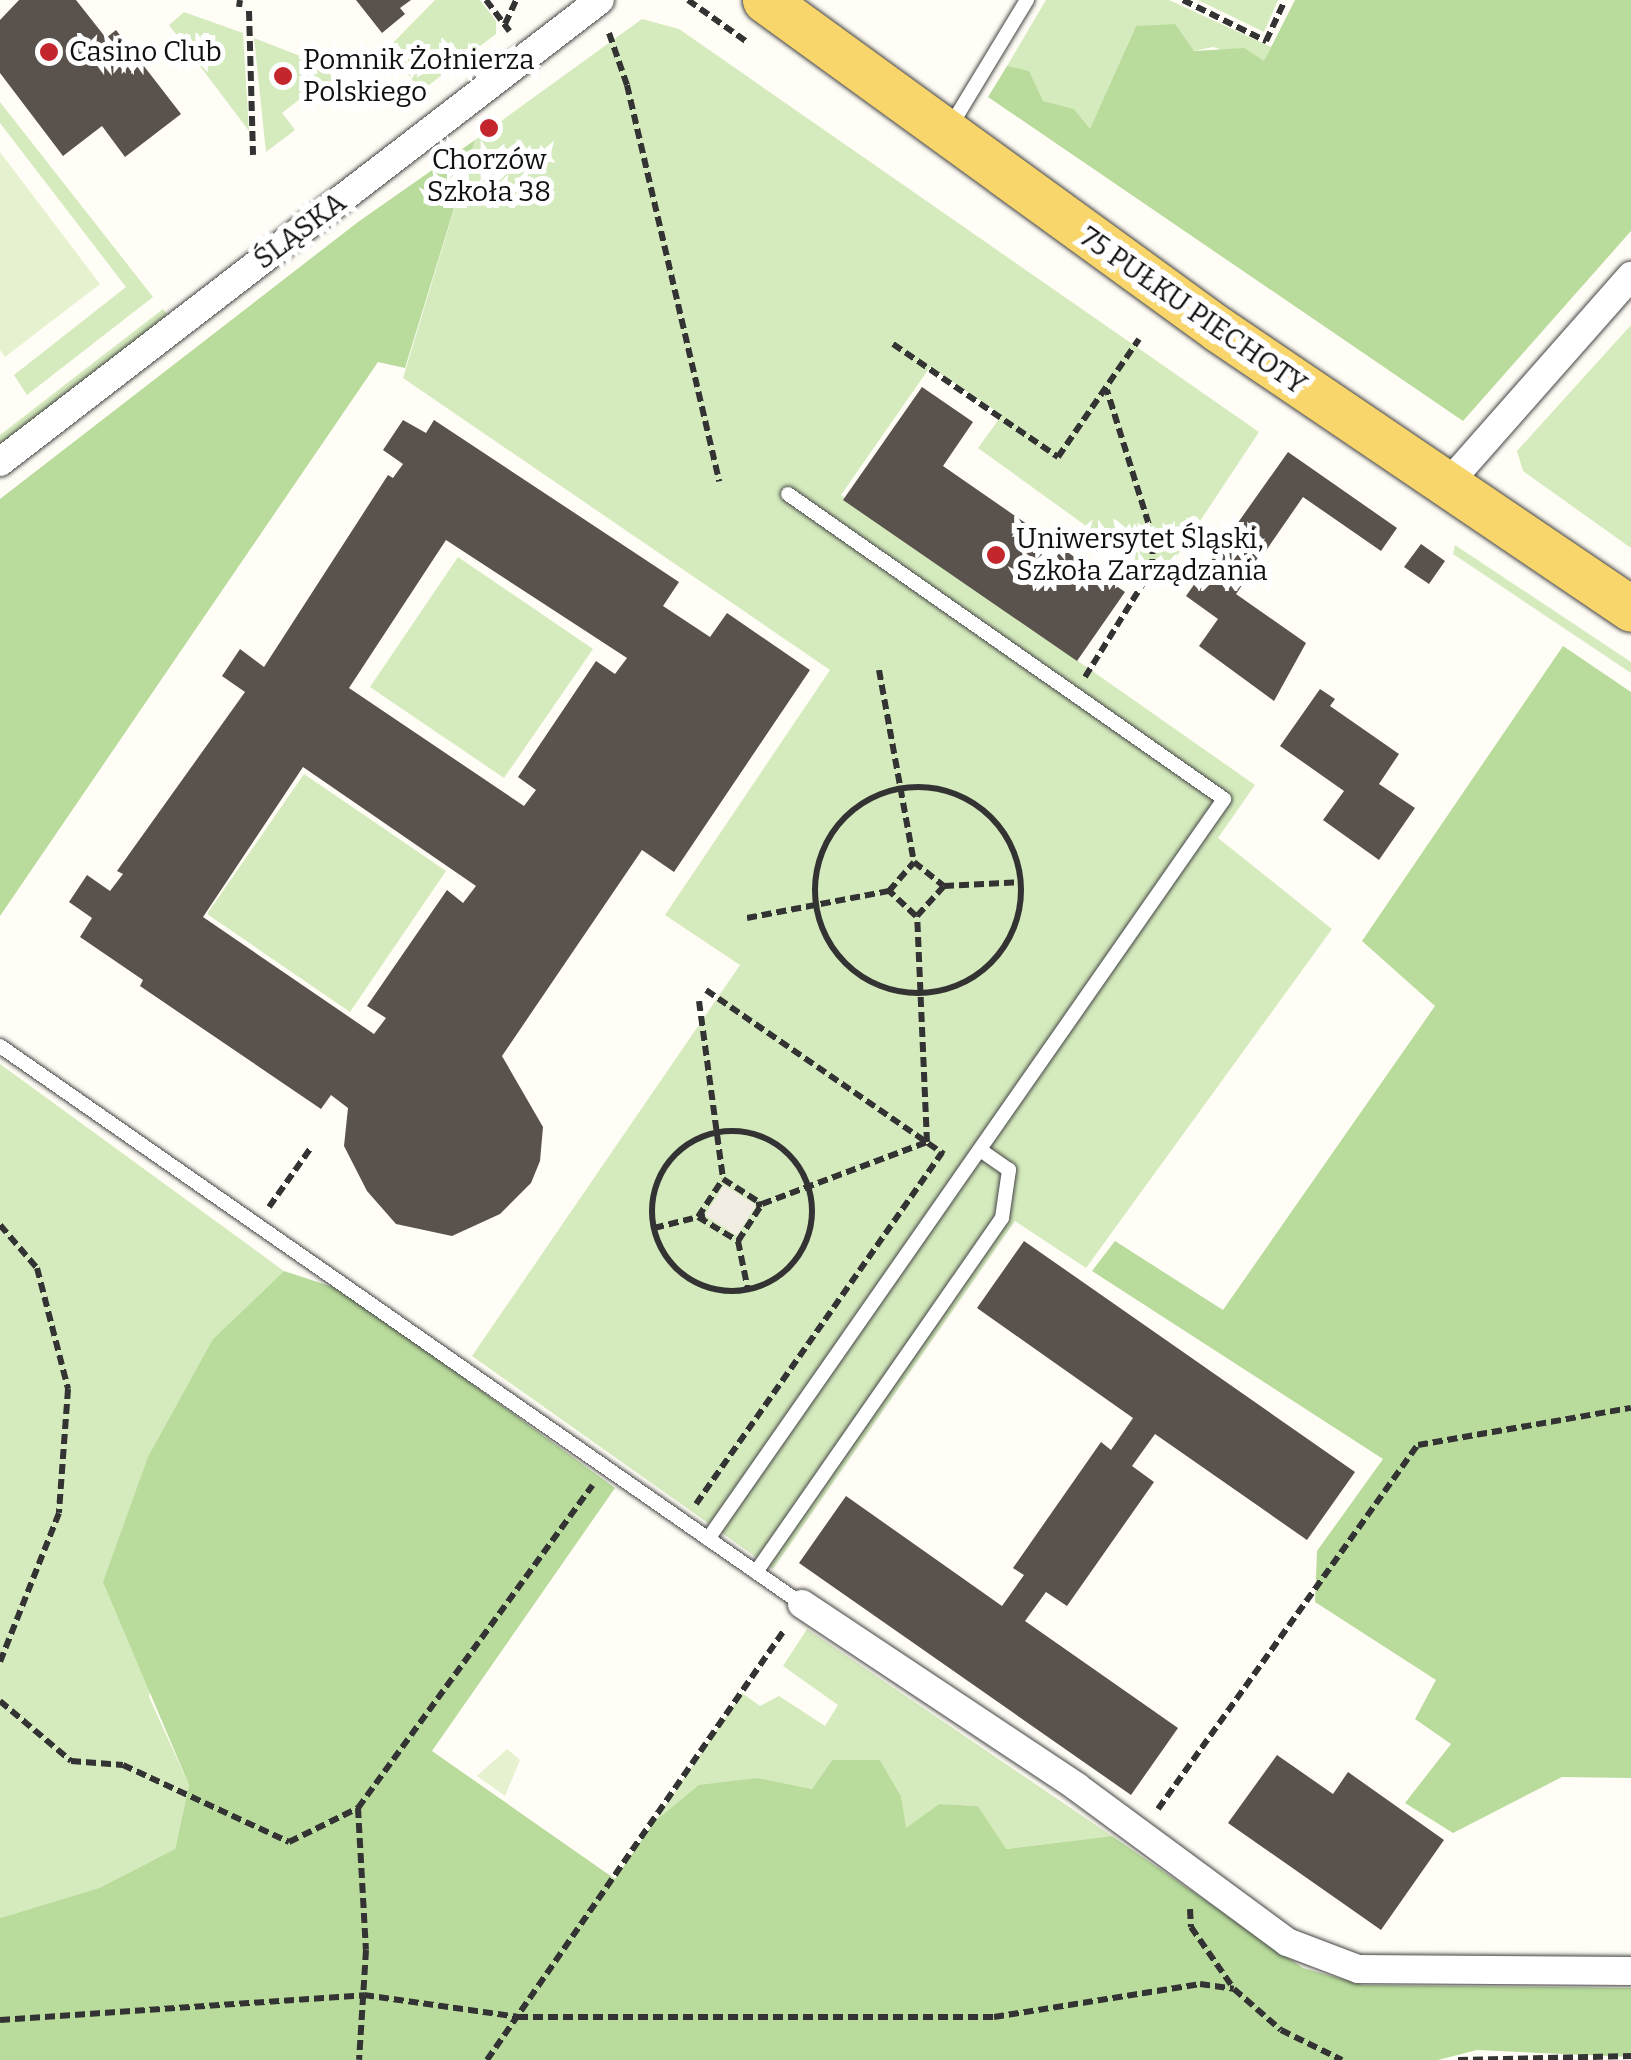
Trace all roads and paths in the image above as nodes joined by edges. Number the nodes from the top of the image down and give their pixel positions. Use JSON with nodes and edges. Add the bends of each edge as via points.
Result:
{"nodes":[{"id":1,"x":486,"y":0,"type":"edge"},
{"id":2,"x":516,"y":0,"type":"edge"},
{"id":3,"x":600,"y":0,"type":"edge"},
{"id":4,"x":688,"y":0,"type":"edge"},
{"id":5,"x":765,"y":0,"type":"edge"},
{"id":6,"x":1028,"y":0,"type":"edge"},
{"id":7,"x":1183,"y":0,"type":"edge"},
{"id":8,"x":1285,"y":0,"type":"edge"},
{"id":9,"x":249,"y":10,"type":"dead end"},
{"id":10,"x":717,"y":21,"type":"dead end"},
{"id":11,"x":505,"y":24,"type":"junction"},
{"id":12,"x":608,"y":32,"type":"dead end"},
{"id":13,"x":511,"y":34,"type":"dead end"},
{"id":14,"x":949,"y":129,"type":"junction"},
{"id":15,"x":253,"y":156,"type":"dead end"},
{"id":16,"x":1631,"y":276,"type":"edge"},
{"id":17,"x":1139,"y":339,"type":"dead end"},
{"id":18,"x":893,"y":344,"type":"dead end"},
{"id":19,"x":1106,"y":389,"type":"junction"},
{"id":20,"x":0,"y":462,"type":"edge"},
{"id":21,"x":719,"y":481,"type":"dead end"},
{"id":22,"x":1444,"y":488,"type":"junction"},
{"id":23,"x":788,"y":494,"type":"dead end"},
{"id":24,"x":1631,"y":608,"type":"edge"},
{"id":25,"x":879,"y":670,"type":"dead end"},
{"id":26,"x":1074,"y":694,"type":"junction"},
{"id":27,"x":900,"y":787,"type":"junction"},
{"id":28,"x":914,"y":862,"type":"junction"},
{"id":29,"x":1022,"y":882,"type":"junction"},
{"id":30,"x":944,"y":886,"type":"junction"},
{"id":31,"x":888,"y":891,"type":"junction"},
{"id":32,"x":816,"y":910,"type":"junction"},
{"id":33,"x":917,"y":916,"type":"junction"},
{"id":34,"x":746,"y":918,"type":"dead end"},
{"id":35,"x":706,"y":990,"type":"dead end"},
{"id":36,"x":918,"y":994,"type":"junction"},
{"id":37,"x":698,"y":1001,"type":"dead end"},
{"id":38,"x":0,"y":1046,"type":"edge"},
{"id":39,"x":720,"y":1131,"type":"junction"},
{"id":40,"x":926,"y":1142,"type":"junction"},
{"id":41,"x":310,"y":1149,"type":"dead end"},
{"id":42,"x":980,"y":1150,"type":"junction"},
{"id":43,"x":942,"y":1153,"type":"junction"},
{"id":44,"x":966,"y":1169,"type":"junction"},
{"id":45,"x":723,"y":1179,"type":"junction"},
{"id":46,"x":288,"y":1180,"type":"dead end"},
{"id":47,"x":810,"y":1188,"type":"junction"},
{"id":48,"x":759,"y":1205,"type":"junction"},
{"id":49,"x":701,"y":1216,"type":"junction"},
{"id":50,"x":0,"y":1225,"type":"edge"},
{"id":51,"x":654,"y":1228,"type":"junction"},
{"id":52,"x":738,"y":1242,"type":"junction"},
{"id":53,"x":748,"y":1290,"type":"junction"},
{"id":54,"x":1631,"y":1408,"type":"edge"},
{"id":55,"x":606,"y":1468,"type":"junction"},
{"id":56,"x":684,"y":1522,"type":"junction"},
{"id":57,"x":708,"y":1539,"type":"junction"},
{"id":58,"x":756,"y":1572,"type":"junction"},
{"id":59,"x":802,"y":1604,"type":"junction"},
{"id":60,"x":0,"y":1662,"type":"edge"},
{"id":61,"x":0,"y":1701,"type":"edge"},
{"id":62,"x":358,"y":1808,"type":"junction"},
{"id":63,"x":1140,"y":1834,"type":"junction"},
{"id":64,"x":1192,"y":1871,"type":"junction"},
{"id":65,"x":1631,"y":1971,"type":"edge"},
{"id":66,"x":1234,"y":1989,"type":"junction"},
{"id":67,"x":364,"y":1995,"type":"junction"},
{"id":68,"x":518,"y":2017,"type":"junction"},
{"id":69,"x":0,"y":2020,"type":"edge"},
{"id":70,"x":1631,"y":2056,"type":"edge"},
{"id":71,"x":360,"y":2060,"type":"edge"},
{"id":72,"x":487,"y":2060,"type":"edge"},
{"id":73,"x":1342,"y":2060,"type":"edge"},
{"id":74,"x":1458,"y":2060,"type":"edge"}],
"edges":[{"from":1,"to":11,"type":"path"},
{"from":2,"to":11,"type":"path"},
{"from":3,"to":20,"type":"street","name":"ŚLĄSKA"},
{"from":4,"to":10,"type":"path"},
{"from":5,"to":14,"type":"main road","name":"75 PUŁKU PIECHOTY"},
{"from":6,"to":14,"type":"lane"},
{"from":7,"to":8,"type":"path","via":[[1266,41]]},
{"from":9,"to":15,"type":"path"},
{"from":11,"to":13,"type":"path"},
{"from":12,"to":21,"type":"path","via":[[628,86]]},
{"from":14,"to":22,"type":"main road","name":"75 PUŁKU PIECHOTY","via":[[1029,196]]},
{"from":16,"to":22,"type":"street"},
{"from":17,"to":19,"type":"path"},
{"from":18,"to":19,"type":"path","via":[[1058,457]]},
{"from":19,"to":26,"type":"path","via":[[1153,538],[1152,570]]},
{"from":22,"to":24,"type":"main road","name":"75 PUŁKU PIECHOTY"},
{"from":23,"to":26,"type":"lane"},
{"from":25,"to":27,"type":"path"},
{"from":26,"to":42,"type":"lane","via":[[1224,800]]},
{"from":27,"to":28,"type":"path"},
{"from":27,"to":29,"type":"path","via":[[936,788],[968,799],[1005,834]]},
{"from":27,"to":32,"type":"path","via":[[868,798],[822,849]]},
{"from":28,"to":30,"type":"path"},
{"from":28,"to":31,"type":"path"},
{"from":29,"to":30,"type":"path"},
{"from":29,"to":36,"type":"path","via":[[1019,916],[994,960],[952,988]]},
{"from":30,"to":33,"type":"path"},
{"from":31,"to":32,"type":"path"},
{"from":31,"to":33,"type":"path"},
{"from":32,"to":34,"type":"path"},
{"from":32,"to":36,"type":"path","via":[[831,948],[854,973],[884,989]]},
{"from":33,"to":36,"type":"path"},
{"from":35,"to":40,"type":"path"},
{"from":36,"to":40,"type":"path"},
{"from":37,"to":39,"type":"path"},
{"from":38,"to":55,"type":"lane"},
{"from":39,"to":45,"type":"path"},
{"from":39,"to":47,"type":"path","via":[[775,1143]]},
{"from":39,"to":51,"type":"path","via":[[681,1149],[666,1166],[652,1207]]},
{"from":40,"to":43,"type":"path"},
{"from":40,"to":47,"type":"path"},
{"from":41,"to":46,"type":"path"},
{"from":42,"to":44,"type":"lane"},
{"from":42,"to":58,"type":"lane","via":[[1009,1170],[1002,1218]]},
{"from":43,"to":44,"type":"path"},
{"from":43,"to":56,"type":"path"},
{"from":44,"to":57,"type":"lane"},
{"from":45,"to":48,"type":"path"},
{"from":45,"to":49,"type":"path"},
{"from":47,"to":48,"type":"path"},
{"from":47,"to":53,"type":"path","via":[[807,1240],[783,1272]]},
{"from":48,"to":52,"type":"path"},
{"from":49,"to":51,"type":"path"},
{"from":49,"to":52,"type":"path"},
{"from":50,"to":60,"type":"path","via":[[36,1268],[68,1389],[59,1514]]},
{"from":51,"to":53,"type":"path","via":[[663,1251],[700,1284]]},
{"from":52,"to":53,"type":"path"},
{"from":54,"to":63,"type":"path","via":[[1418,1445]]},
{"from":55,"to":56,"type":"lane"},
{"from":55,"to":62,"type":"path"},
{"from":56,"to":57,"type":"lane"},
{"from":57,"to":58,"type":"lane"},
{"from":58,"to":59,"type":"lane"},
{"from":59,"to":63,"type":"street"},
{"from":59,"to":68,"type":"path"},
{"from":61,"to":62,"type":"path","via":[[71,1761],[123,1765],[288,1842]]},
{"from":62,"to":67,"type":"path"},
{"from":63,"to":64,"type":"street"},
{"from":64,"to":65,"type":"street","via":[[1287,1942],[1358,1969]]},
{"from":64,"to":66,"type":"path","via":[[1191,1927]]},
{"from":66,"to":68,"type":"path","via":[[1200,1984],[994,2017]]},
{"from":66,"to":73,"type":"path","via":[[1281,2030]]},
{"from":67,"to":68,"type":"path"},
{"from":67,"to":69,"type":"path"},
{"from":67,"to":71,"type":"path"},
{"from":68,"to":72,"type":"path"},
{"from":70,"to":74,"type":"path"}]}
